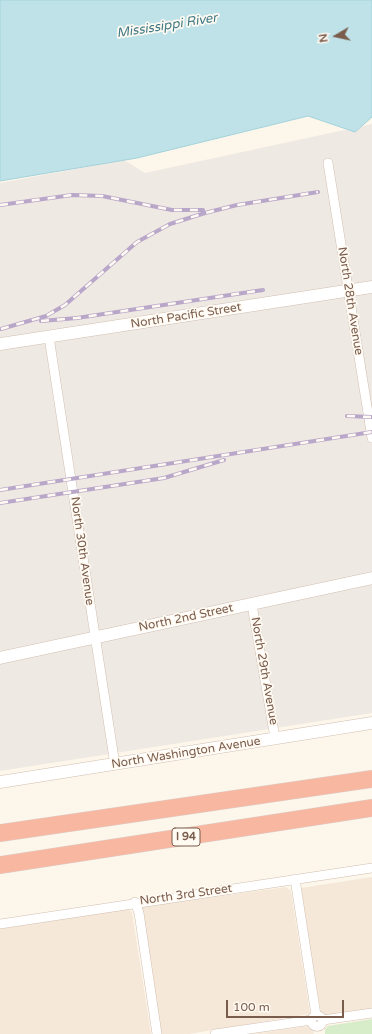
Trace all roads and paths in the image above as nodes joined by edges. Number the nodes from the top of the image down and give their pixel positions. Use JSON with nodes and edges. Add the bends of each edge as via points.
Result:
{"nodes":[{"id":1,"x":328,"y":163,"type":"dead end"},
{"id":2,"x":372,"y":287,"type":"edge"},
{"id":3,"x":348,"y":291,"type":"junction"},
{"id":4,"x":49,"y":337,"type":"junction"},
{"id":5,"x":0,"y":344,"type":"edge"},
{"id":6,"x":372,"y":438,"type":"edge"},
{"id":7,"x":372,"y":578,"type":"edge"},
{"id":8,"x":252,"y":604,"type":"junction"},
{"id":9,"x":95,"y":638,"type":"junction"},
{"id":10,"x":0,"y":658,"type":"edge"},
{"id":11,"x":372,"y":722,"type":"edge"},
{"id":12,"x":275,"y":738,"type":"junction"},
{"id":13,"x":115,"y":765,"type":"junction"},
{"id":14,"x":372,"y":779,"type":"edge"},
{"id":15,"x":0,"y":782,"type":"edge"},
{"id":16,"x":372,"y":808,"type":"edge"},
{"id":17,"x":0,"y":833,"type":"edge"},
{"id":18,"x":0,"y":865,"type":"edge"},
{"id":19,"x":372,"y":868,"type":"edge"},
{"id":20,"x":295,"y":880,"type":"junction"},
{"id":21,"x":135,"y":902,"type":"junction"},
{"id":22,"x":0,"y":924,"type":"edge"},
{"id":23,"x":372,"y":1013,"type":"edge"},
{"id":24,"x":318,"y":1023,"type":"edge"},
{"id":25,"x":157,"y":1034,"type":"edge"},
{"id":26,"x":215,"y":1034,"type":"edge"}],
"edges":[{"from":1,"to":3,"type":"street","name":"North 28th Avenue"},
{"from":2,"to":3,"type":"street","name":"North Pacific Street"},
{"from":3,"to":4,"type":"street","name":"North Pacific Street"},
{"from":3,"to":6,"type":"street","name":"North 28th Avenue"},
{"from":4,"to":5,"type":"street","name":"North Pacific Street"},
{"from":4,"to":9,"type":"street","name":"North 30th Avenue"},
{"from":7,"to":8,"type":"street","name":"North 2nd Street"},
{"from":8,"to":9,"type":"street","name":"North 2nd Street"},
{"from":8,"to":12,"type":"street","name":"North 29th Avenue"},
{"from":9,"to":10,"type":"street","name":"North 2nd Street"},
{"from":9,"to":13,"type":"street","name":"North 30th Avenue"},
{"from":11,"to":12,"type":"street","name":"North Washington Avenue"},
{"from":12,"to":13,"type":"street","name":"North Washington Avenue"},
{"from":13,"to":15,"type":"street","name":"North Washington Avenue"},
{"from":14,"to":17,"type":"highway"},
{"from":16,"to":18,"type":"highway","number":"I 94"},
{"from":19,"to":20,"type":"street","name":"North 3rd Street"},
{"from":20,"to":21,"type":"street","name":"North 3rd Street"},
{"from":20,"to":24,"type":"street"},
{"from":21,"to":22,"type":"street","name":"North 3rd Street"},
{"from":21,"to":25,"type":"street","via":[[139,913]]},
{"from":23,"to":24,"type":"street"},
{"from":24,"to":26,"type":"street"}]}
